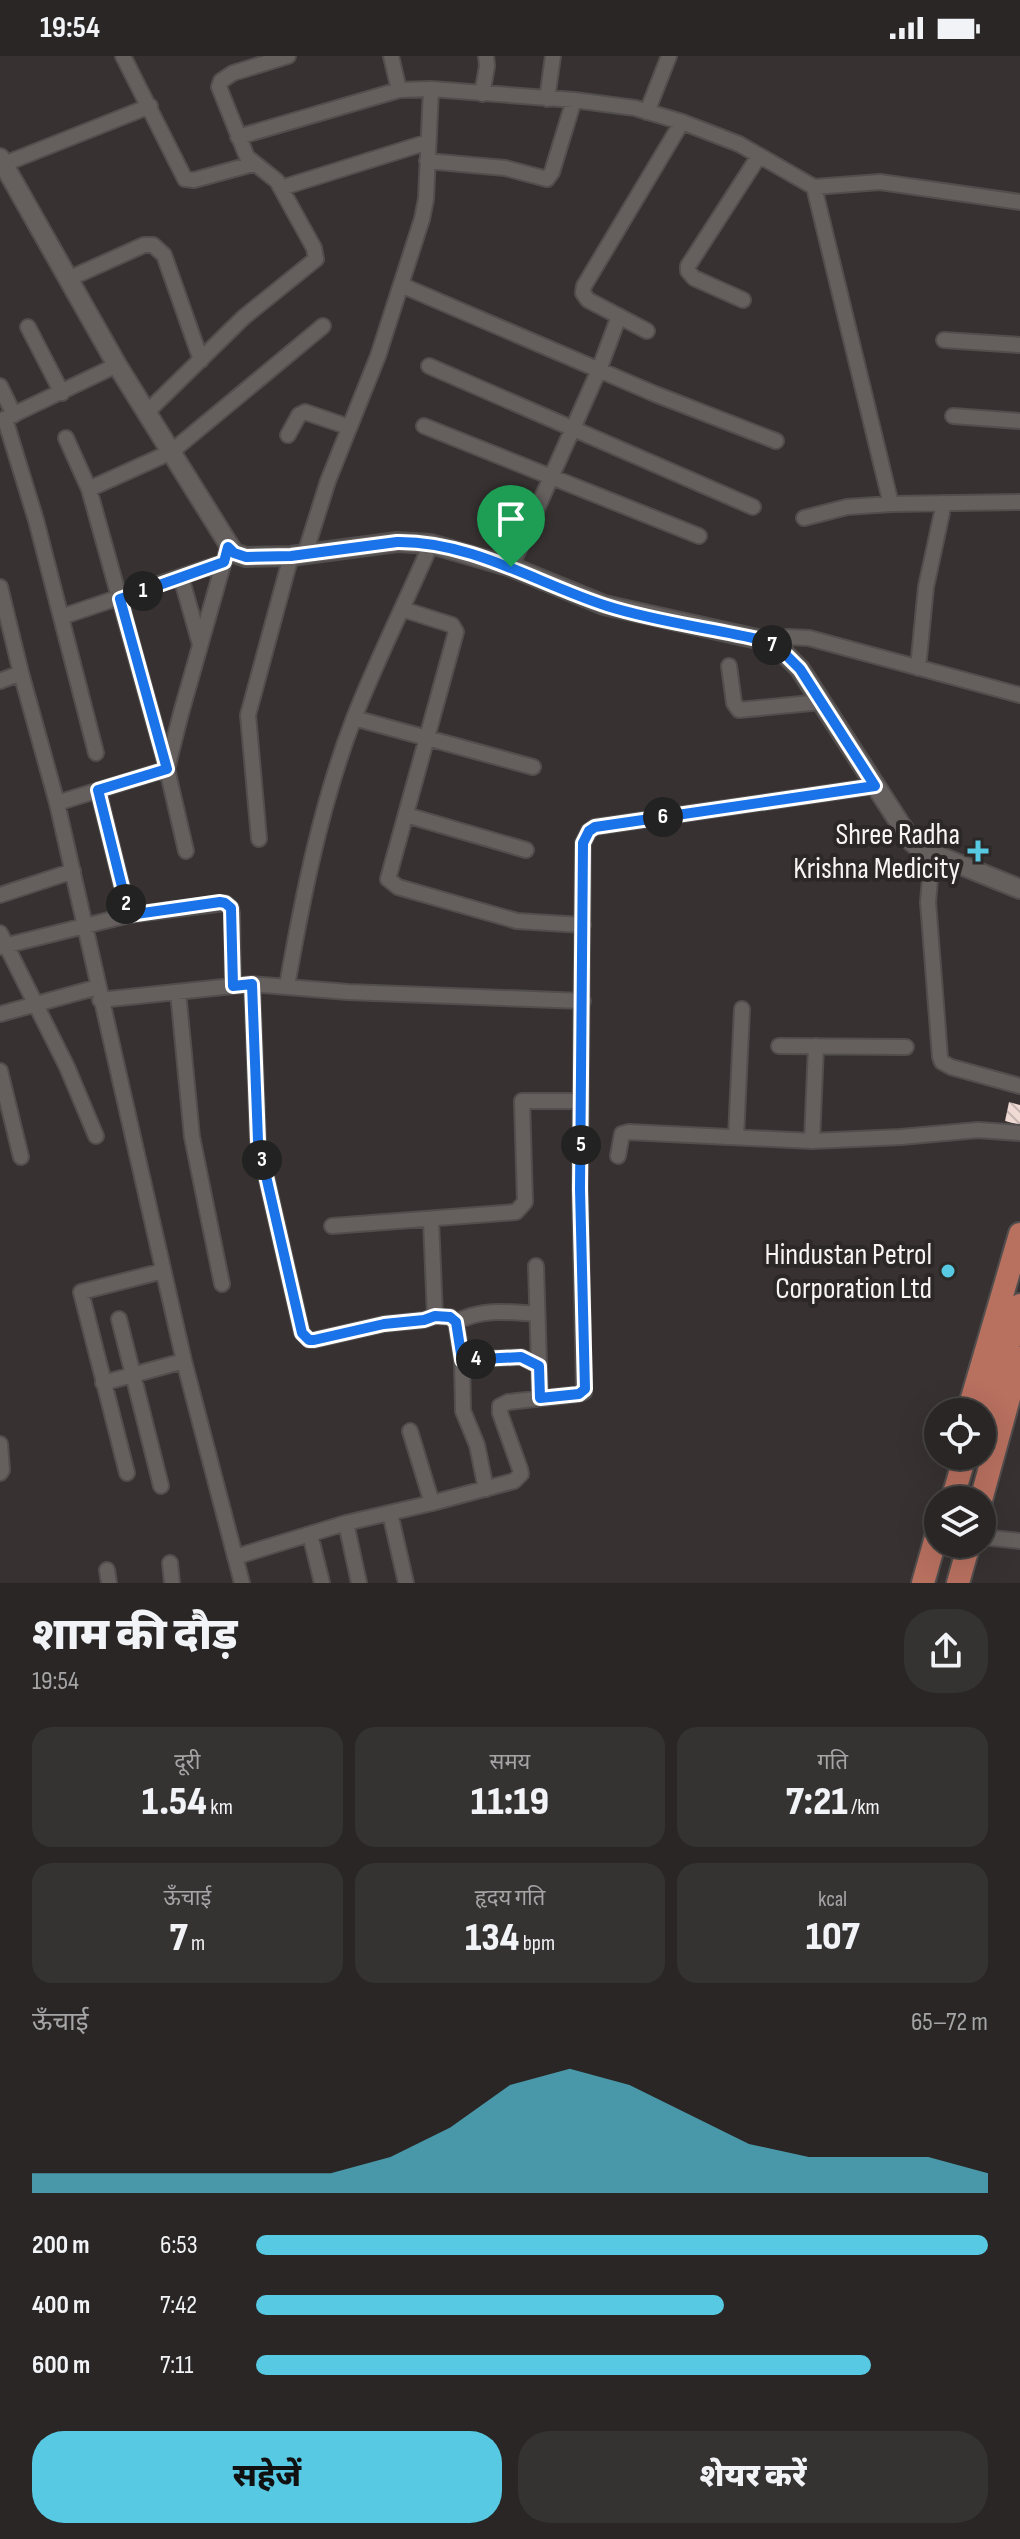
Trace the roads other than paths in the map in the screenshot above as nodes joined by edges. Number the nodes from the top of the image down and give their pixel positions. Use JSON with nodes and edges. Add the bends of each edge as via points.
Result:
{"nodes":[{"id":1,"x":123,"y":56,"type":"edge"},
{"id":2,"x":288,"y":56,"type":"edge"},
{"id":3,"x":391,"y":56,"type":"edge"},
{"id":4,"x":486,"y":56,"type":"edge"},
{"id":5,"x":553,"y":56,"type":"edge"},
{"id":6,"x":669,"y":56,"type":"edge"},
{"id":7,"x":431,"y":89,"type":"junction"},
{"id":8,"x":399,"y":90,"type":"junction"},
{"id":9,"x":482,"y":94,"type":"junction"},
{"id":10,"x":547,"y":99,"type":"junction"},
{"id":11,"x":574,"y":100,"type":"junction"},
{"id":12,"x":150,"y":106,"type":"junction"},
{"id":13,"x":647,"y":112,"type":"junction"},
{"id":14,"x":682,"y":122,"type":"junction"},
{"id":15,"x":238,"y":137,"type":"junction"},
{"id":16,"x":428,"y":142,"type":"junction"},
{"id":17,"x":759,"y":156,"type":"junction"},
{"id":18,"x":2,"y":161,"type":"edge"},
{"id":19,"x":427,"y":161,"type":"junction"},
{"id":20,"x":253,"y":164,"type":"junction"},
{"id":21,"x":814,"y":187,"type":"junction"},
{"id":22,"x":281,"y":188,"type":"junction"},
{"id":23,"x":1020,"y":202,"type":"edge"},
{"id":24,"x":68,"y":279,"type":"junction"},
{"id":25,"x":401,"y":285,"type":"junction"},
{"id":26,"x":743,"y":300,"type":"dead end"},
{"id":27,"x":619,"y":316,"type":"junction"},
{"id":28,"x":323,"y":326,"type":"dead end"},
{"id":29,"x":28,"y":327,"type":"dead end"},
{"id":30,"x":647,"y":331,"type":"dead end"},
{"id":31,"x":944,"y":340,"type":"dead end"},
{"id":32,"x":1020,"y":345,"type":"edge"},
{"id":33,"x":201,"y":360,"type":"junction"},
{"id":34,"x":117,"y":365,"type":"junction"},
{"id":35,"x":429,"y":366,"type":"dead end"},
{"id":36,"x":599,"y":370,"type":"junction"},
{"id":37,"x":0,"y":386,"type":"edge"},
{"id":38,"x":62,"y":393,"type":"junction"},
{"id":39,"x":147,"y":412,"type":"junction"},
{"id":40,"x":953,"y":416,"type":"dead end"},
{"id":41,"x":6,"y":418,"type":"edge"},
{"id":42,"x":1020,"y":421,"type":"edge"},
{"id":43,"x":424,"y":426,"type":"dead end"},
{"id":44,"x":349,"y":427,"type":"junction"},
{"id":45,"x":571,"y":429,"type":"junction"},
{"id":46,"x":288,"y":435,"type":"dead end"},
{"id":47,"x":66,"y":438,"type":"dead end"},
{"id":48,"x":776,"y":441,"type":"dead end"},
{"id":49,"x":171,"y":452,"type":"junction"},
{"id":50,"x":550,"y":478,"type":"junction"},
{"id":51,"x":89,"y":489,"type":"junction"},
{"id":52,"x":1020,"y":502,"type":"edge"},
{"id":53,"x":944,"y":503,"type":"junction"},
{"id":54,"x":891,"y":504,"type":"junction"},
{"id":55,"x":753,"y":507,"type":"dead end"},
{"id":56,"x":804,"y":518,"type":"dead end"},
{"id":57,"x":699,"y":536,"type":"dead end"},
{"id":58,"x":431,"y":544,"type":"junction"},
{"id":59,"x":226,"y":554,"type":"junction"},
{"id":60,"x":298,"y":555,"type":"junction"},
{"id":61,"x":511,"y":567,"type":"junction"},
{"id":62,"x":181,"y":577,"type":"junction"},
{"id":63,"x":0,"y":587,"type":"edge"},
{"id":64,"x":120,"y":599,"type":"junction"},
{"id":65,"x":402,"y":609,"type":"junction"},
{"id":66,"x":4,"y":615,"type":"edge"},
{"id":67,"x":61,"y":617,"type":"junction"},
{"id":68,"x":762,"y":640,"type":"junction"},
{"id":69,"x":200,"y":645,"type":"junction"},
{"id":70,"x":729,"y":666,"type":"dead end"},
{"id":71,"x":918,"y":668,"type":"junction"},
{"id":72,"x":21,"y":673,"type":"junction"},
{"id":73,"x":0,"y":681,"type":"edge"},
{"id":74,"x":1020,"y":695,"type":"edge"},
{"id":75,"x":822,"y":702,"type":"junction"},
{"id":76,"x":354,"y":718,"type":"junction"},
{"id":77,"x":428,"y":738,"type":"junction"},
{"id":78,"x":96,"y":753,"type":"dead end"},
{"id":79,"x":533,"y":767,"type":"dead end"},
{"id":80,"x":167,"y":769,"type":"junction"},
{"id":81,"x":875,"y":786,"type":"junction"},
{"id":82,"x":98,"y":790,"type":"junction"},
{"id":83,"x":57,"y":803,"type":"junction"},
{"id":84,"x":406,"y":815,"type":"junction"},
{"id":85,"x":259,"y":839,"type":"dead end"},
{"id":86,"x":526,"y":850,"type":"dead end"},
{"id":87,"x":186,"y":851,"type":"dead end"},
{"id":88,"x":936,"y":855,"type":"junction"},
{"id":89,"x":73,"y":871,"type":"junction"},
{"id":90,"x":1020,"y":889,"type":"edge"},
{"id":91,"x":0,"y":895,"type":"edge"},
{"id":92,"x":129,"y":915,"type":"junction"},
{"id":93,"x":583,"y":925,"type":"junction"},
{"id":94,"x":85,"y":926,"type":"junction"},
{"id":95,"x":2,"y":942,"type":"edge"},
{"id":96,"x":252,"y":984,"type":"junction"},
{"id":97,"x":233,"y":986,"type":"junction"},
{"id":98,"x":287,"y":986,"type":"junction"},
{"id":99,"x":178,"y":992,"type":"junction"},
{"id":100,"x":99,"y":994,"type":"junction"},
{"id":101,"x":583,"y":1001,"type":"junction"},
{"id":102,"x":35,"y":1005,"type":"junction"},
{"id":103,"x":742,"y":1009,"type":"dead end"},
{"id":104,"x":0,"y":1014,"type":"edge"},
{"id":105,"x":779,"y":1046,"type":"dead end"},
{"id":106,"x":816,"y":1046,"type":"junction"},
{"id":107,"x":906,"y":1047,"type":"dead end"},
{"id":108,"x":0,"y":1071,"type":"edge"},
{"id":109,"x":1020,"y":1086,"type":"edge"},
{"id":110,"x":581,"y":1101,"type":"junction"},
{"id":111,"x":1020,"y":1133,"type":"edge"},
{"id":112,"x":96,"y":1136,"type":"dead end"},
{"id":113,"x":736,"y":1137,"type":"junction"},
{"id":114,"x":812,"y":1141,"type":"junction"},
{"id":115,"x":618,"y":1156,"type":"dead end"},
{"id":116,"x":21,"y":1157,"type":"dead end"},
{"id":117,"x":431,"y":1220,"type":"junction"},
{"id":118,"x":332,"y":1226,"type":"dead end"},
{"id":119,"x":1020,"y":1234,"type":"edge"},
{"id":120,"x":536,"y":1266,"type":"dead end"},
{"id":121,"x":163,"y":1271,"type":"junction"},
{"id":122,"x":1020,"y":1277,"type":"edge"},
{"id":123,"x":222,"y":1284,"type":"dead end"},
{"id":124,"x":1020,"y":1305,"type":"edge"},
{"id":125,"x":537,"y":1314,"type":"junction"},
{"id":126,"x":435,"y":1316,"type":"junction"},
{"id":127,"x":119,"y":1319,"type":"dead end"},
{"id":128,"x":456,"y":1322,"type":"junction"},
{"id":129,"x":1020,"y":1358,"type":"edge"},
{"id":130,"x":462,"y":1360,"type":"junction"},
{"id":131,"x":184,"y":1361,"type":"junction"},
{"id":132,"x":539,"y":1366,"type":"junction"},
{"id":133,"x":133,"y":1375,"type":"junction"},
{"id":134,"x":103,"y":1383,"type":"junction"},
{"id":135,"x":540,"y":1398,"type":"junction"},
{"id":136,"x":972,"y":1398,"type":"edge"},
{"id":137,"x":981,"y":1398,"type":"edge"},
{"id":138,"x":993,"y":1398,"type":"edge"},
{"id":139,"x":410,"y":1431,"type":"dead end"},
{"id":140,"x":0,"y":1444,"type":"edge"},
{"id":141,"x":0,"y":1473,"type":"edge"},
{"id":142,"x":127,"y":1473,"type":"dead end"},
{"id":143,"x":161,"y":1486,"type":"dead end"},
{"id":144,"x":985,"y":1486,"type":"edge"},
{"id":145,"x":486,"y":1489,"type":"junction"},
{"id":146,"x":432,"y":1503,"type":"junction"},
{"id":147,"x":390,"y":1513,"type":"junction"},
{"id":148,"x":346,"y":1523,"type":"junction"},
{"id":149,"x":310,"y":1534,"type":"junction"},
{"id":150,"x":996,"y":1538,"type":"edge"},
{"id":151,"x":1020,"y":1541,"type":"edge"},
{"id":152,"x":235,"y":1557,"type":"junction"},
{"id":153,"x":930,"y":1558,"type":"edge"},
{"id":154,"x":942,"y":1558,"type":"edge"},
{"id":155,"x":965,"y":1558,"type":"edge"},
{"id":156,"x":170,"y":1563,"type":"dead end"},
{"id":157,"x":172,"y":1583,"type":"edge"},
{"id":158,"x":242,"y":1583,"type":"edge"},
{"id":159,"x":322,"y":1583,"type":"edge"},
{"id":160,"x":359,"y":1583,"type":"edge"},
{"id":161,"x":406,"y":1583,"type":"edge"},
{"id":162,"x":923,"y":1583,"type":"edge"},
{"id":163,"x":935,"y":1583,"type":"edge"},
{"id":164,"x":958,"y":1583,"type":"edge"}],
"edges":[{"from":1,"to":12,"type":"street"},
{"from":2,"to":15,"type":"street","via":[[221,81]]},
{"from":3,"to":8,"type":"street"},
{"from":4,"to":9,"type":"street"},
{"from":5,"to":10,"type":"street"},
{"from":6,"to":13,"type":"street"},
{"from":7,"to":8,"type":"street"},
{"from":7,"to":9,"type":"street"},
{"from":7,"to":16,"type":"street"},
{"from":8,"to":15,"type":"street"},
{"from":9,"to":10,"type":"street"},
{"from":10,"to":11,"type":"street"},
{"from":11,"to":13,"type":"street"},
{"from":11,"to":19,"type":"street","via":[[547,179],[499,167]]},
{"from":12,"to":18,"type":"street"},
{"from":12,"to":20,"type":"street","via":[[185,179]]},
{"from":13,"to":14,"type":"street"},
{"from":14,"to":17,"type":"street"},
{"from":14,"to":27,"type":"street","via":[[584,286],[585,297]]},
{"from":15,"to":20,"type":"street"},
{"from":16,"to":19,"type":"street"},
{"from":16,"to":22,"type":"street"},
{"from":17,"to":21,"type":"street"},
{"from":17,"to":26,"type":"street","via":[[688,266],[694,278]]},
{"from":18,"to":24,"type":"street"},
{"from":19,"to":25,"type":"street","via":[[422,219]]},
{"from":20,"to":22,"type":"street"},
{"from":21,"to":23,"type":"street","via":[[880,182]]},
{"from":21,"to":54,"type":"street"},
{"from":22,"to":33,"type":"street","via":[[316,259]]},
{"from":24,"to":33,"type":"street","via":[[153,245],[164,255]]},
{"from":24,"to":34,"type":"street"},
{"from":25,"to":36,"type":"street"},
{"from":25,"to":44,"type":"street"},
{"from":27,"to":30,"type":"street"},
{"from":27,"to":36,"type":"street"},
{"from":28,"to":49,"type":"street"},
{"from":29,"to":38,"type":"street"},
{"from":31,"to":32,"type":"street"},
{"from":33,"to":39,"type":"street"},
{"from":34,"to":38,"type":"street"},
{"from":34,"to":39,"type":"street"},
{"from":35,"to":45,"type":"street"},
{"from":36,"to":45,"type":"street"},
{"from":36,"to":48,"type":"street"},
{"from":37,"to":41,"type":"street"},
{"from":38,"to":41,"type":"street"},
{"from":39,"to":49,"type":"street"},
{"from":40,"to":42,"type":"street"},
{"from":41,"to":67,"type":"street"},
{"from":43,"to":50,"type":"street"},
{"from":44,"to":46,"type":"street","via":[[305,412]]},
{"from":44,"to":60,"type":"street"},
{"from":45,"to":50,"type":"street"},
{"from":45,"to":55,"type":"street"},
{"from":47,"to":51,"type":"street"},
{"from":49,"to":51,"type":"street"},
{"from":49,"to":59,"type":"street"},
{"from":50,"to":57,"type":"street"},
{"from":50,"to":61,"type":"street"},
{"from":51,"to":64,"type":"street"},
{"from":52,"to":53,"type":"street"},
{"from":53,"to":54,"type":"street"},
{"from":53,"to":71,"type":"street","via":[[926,587]]},
{"from":54,"to":56,"type":"street","via":[[847,507]]},
{"from":58,"to":60,"type":"street","via":[[397,542]]},
{"from":58,"to":61,"type":"street"},
{"from":58,"to":65,"type":"street"},
{"from":59,"to":60,"type":"street"},
{"from":59,"to":62,"type":"street"},
{"from":59,"to":69,"type":"street"},
{"from":60,"to":85,"type":"street","via":[[248,715]]},
{"from":61,"to":68,"type":"street","via":[[604,605]]},
{"from":62,"to":64,"type":"street"},
{"from":62,"to":69,"type":"street"},
{"from":63,"to":66,"type":"street"},
{"from":64,"to":67,"type":"street"},
{"from":64,"to":80,"type":"street"},
{"from":65,"to":76,"type":"street"},
{"from":65,"to":77,"type":"street","via":[[455,628]]},
{"from":66,"to":72,"type":"street"},
{"from":67,"to":78,"type":"street"},
{"from":68,"to":71,"type":"street","via":[[800,636]]},
{"from":68,"to":75,"type":"street","via":[[791,659]]},
{"from":69,"to":80,"type":"street"},
{"from":70,"to":75,"type":"street","via":[[739,710]]},
{"from":71,"to":74,"type":"street"},
{"from":72,"to":73,"type":"street"},
{"from":72,"to":83,"type":"street"},
{"from":75,"to":81,"type":"street"},
{"from":76,"to":77,"type":"street"},
{"from":76,"to":98,"type":"street","via":[[317,837]]},
{"from":77,"to":79,"type":"street"},
{"from":77,"to":84,"type":"street"},
{"from":80,"to":82,"type":"street"},
{"from":80,"to":87,"type":"street"},
{"from":81,"to":88,"type":"street","via":[[906,836]]},
{"from":81,"to":93,"type":"street","via":[[595,827],[583,843]]},
{"from":82,"to":83,"type":"street"},
{"from":82,"to":92,"type":"street"},
{"from":83,"to":89,"type":"street"},
{"from":84,"to":86,"type":"street"},
{"from":84,"to":93,"type":"street","via":[[388,874],[395,885],[517,921]]},
{"from":88,"to":90,"type":"street"},
{"from":88,"to":109,"type":"street","via":[[928,902],[940,1057],[951,1067]]},
{"from":89,"to":91,"type":"street"},
{"from":89,"to":94,"type":"street"},
{"from":92,"to":94,"type":"street"},
{"from":92,"to":97,"type":"street","via":[[229,905]]},
{"from":93,"to":101,"type":"street"},
{"from":94,"to":95,"type":"street"},
{"from":94,"to":100,"type":"street"},
{"from":95,"to":102,"type":"street"},
{"from":96,"to":97,"type":"street"},
{"from":96,"to":98,"type":"street"},
{"from":96,"to":126,"type":"street","via":[[258,1141],[302,1333],[314,1340]]},
{"from":97,"to":99,"type":"street"},
{"from":98,"to":101,"type":"street"},
{"from":99,"to":100,"type":"street"},
{"from":99,"to":123,"type":"street","via":[[192,1137]]},
{"from":100,"to":102,"type":"street"},
{"from":100,"to":121,"type":"street"},
{"from":101,"to":110,"type":"street"},
{"from":102,"to":104,"type":"street"},
{"from":102,"to":112,"type":"street"},
{"from":103,"to":113,"type":"street"},
{"from":105,"to":106,"type":"street"},
{"from":106,"to":107,"type":"street"},
{"from":106,"to":114,"type":"street"},
{"from":108,"to":116,"type":"street"},
{"from":110,"to":117,"type":"street","via":[[522,1101],[521,1210]]},
{"from":110,"to":135,"type":"street","via":[[585,1389]]},
{"from":111,"to":114,"type":"street","via":[[978,1130]]},
{"from":113,"to":114,"type":"street"},
{"from":113,"to":115,"type":"street","via":[[626,1133],[620,1138]]},
{"from":117,"to":118,"type":"street"},
{"from":117,"to":126,"type":"street"},
{"from":119,"to":136,"type":"main road"},
{"from":120,"to":125,"type":"street"},
{"from":121,"to":131,"type":"street"},
{"from":121,"to":134,"type":"street","via":[[81,1292]]},
{"from":122,"to":137,"type":"main road"},
{"from":124,"to":138,"type":"main road"},
{"from":125,"to":128,"type":"street","via":[[488,1311]]},
{"from":125,"to":132,"type":"street"},
{"from":126,"to":128,"type":"street"},
{"from":127,"to":133,"type":"street"},
{"from":128,"to":130,"type":"street"},
{"from":129,"to":144,"type":"main road"},
{"from":130,"to":132,"type":"street","via":[[521,1357]]},
{"from":130,"to":145,"type":"street","via":[[463,1411]]},
{"from":131,"to":133,"type":"street"},
{"from":131,"to":152,"type":"street"},
{"from":132,"to":135,"type":"street"},
{"from":133,"to":134,"type":"street"},
{"from":133,"to":143,"type":"street"},
{"from":134,"to":142,"type":"street"},
{"from":135,"to":145,"type":"street","via":[[500,1406],[521,1474]]},
{"from":139,"to":146,"type":"street"},
{"from":140,"to":141,"type":"street"},
{"from":145,"to":146,"type":"street"},
{"from":146,"to":147,"type":"street"},
{"from":147,"to":148,"type":"street"},
{"from":147,"to":161,"type":"street"},
{"from":148,"to":149,"type":"street"},
{"from":148,"to":160,"type":"street"},
{"from":149,"to":152,"type":"street"},
{"from":149,"to":159,"type":"street"},
{"from":150,"to":151,"type":"street"},
{"from":152,"to":158,"type":"street"},
{"from":153,"to":162,"type":"main road"},
{"from":154,"to":163,"type":"main road"},
{"from":155,"to":164,"type":"main road"},
{"from":156,"to":157,"type":"street"}]}
